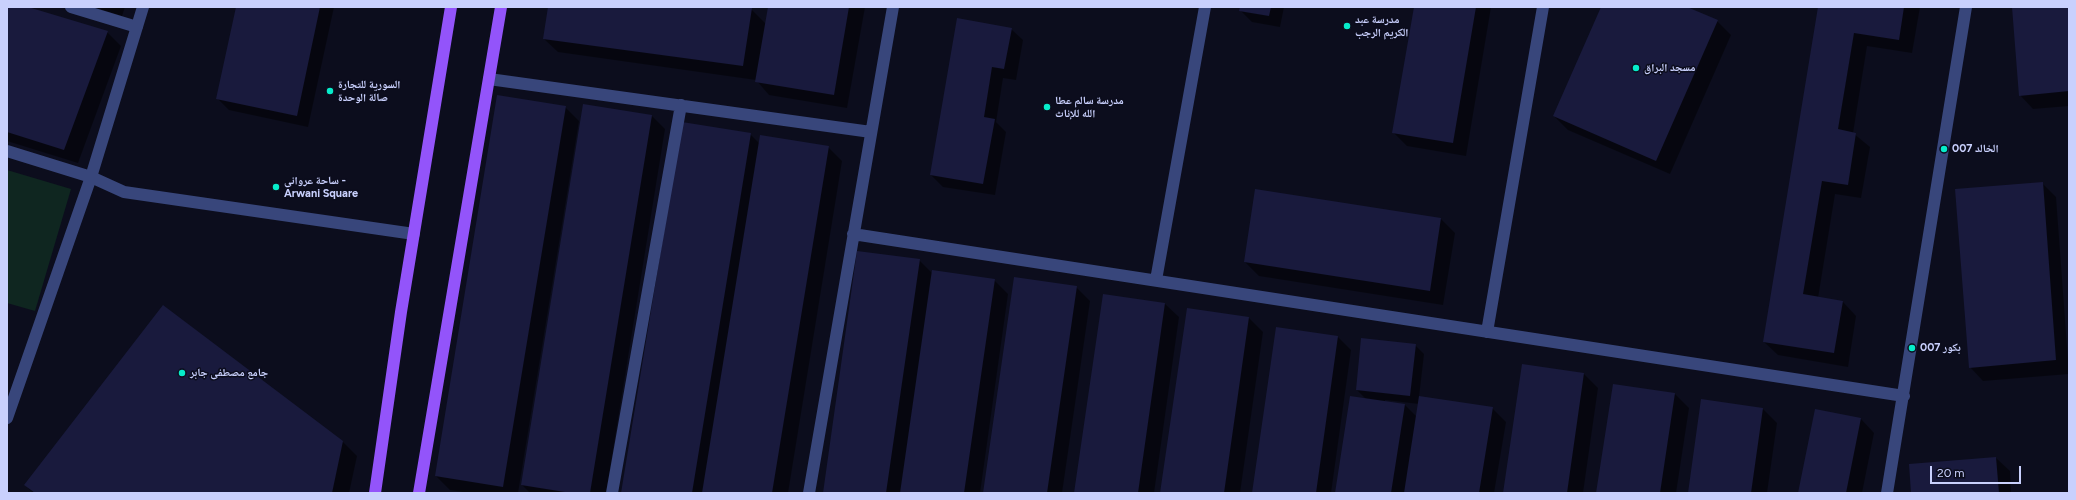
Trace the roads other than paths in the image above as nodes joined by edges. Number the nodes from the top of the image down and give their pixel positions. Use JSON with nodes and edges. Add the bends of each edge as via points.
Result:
{"nodes":[{"id":1,"x":71,"y":7,"type":"edge"},
{"id":2,"x":143,"y":7,"type":"edge"},
{"id":3,"x":451,"y":7,"type":"edge"},
{"id":4,"x":501,"y":7,"type":"edge"},
{"id":5,"x":893,"y":7,"type":"edge"},
{"id":6,"x":1205,"y":7,"type":"edge"},
{"id":7,"x":1543,"y":7,"type":"edge"},
{"id":8,"x":1966,"y":7,"type":"edge"},
{"id":9,"x":137,"y":27,"type":"junction"},
{"id":10,"x":489,"y":79,"type":"junction"},
{"id":11,"x":681,"y":105,"type":"junction"},
{"id":12,"x":871,"y":132,"type":"junction"},
{"id":13,"x":7,"y":151,"type":"edge"},
{"id":14,"x":91,"y":177,"type":"junction"},
{"id":15,"x":414,"y":234,"type":"junction"},
{"id":16,"x":853,"y":234,"type":"junction"},
{"id":17,"x":1156,"y":280,"type":"junction"},
{"id":18,"x":1487,"y":332,"type":"junction"},
{"id":19,"x":1904,"y":396,"type":"junction"},
{"id":20,"x":7,"y":418,"type":"edge"},
{"id":21,"x":375,"y":493,"type":"edge"},
{"id":22,"x":419,"y":493,"type":"edge"},
{"id":23,"x":612,"y":493,"type":"edge"},
{"id":24,"x":809,"y":493,"type":"edge"},
{"id":25,"x":1887,"y":493,"type":"edge"}],
"edges":[{"from":1,"to":9,"type":"street"},
{"from":2,"to":9,"type":"street"},
{"from":3,"to":15,"type":"main road"},
{"from":4,"to":10,"type":"main road"},
{"from":5,"to":12,"type":"street"},
{"from":6,"to":17,"type":"street"},
{"from":7,"to":18,"type":"street"},
{"from":8,"to":19,"type":"street"},
{"from":9,"to":14,"type":"street"},
{"from":10,"to":11,"type":"street"},
{"from":10,"to":22,"type":"main road"},
{"from":11,"to":12,"type":"street"},
{"from":11,"to":23,"type":"street"},
{"from":12,"to":16,"type":"street"},
{"from":13,"to":14,"type":"street"},
{"from":14,"to":15,"type":"street","via":[[124,192]]},
{"from":14,"to":20,"type":"street"},
{"from":15,"to":21,"type":"main road"},
{"from":16,"to":17,"type":"street"},
{"from":16,"to":24,"type":"street"},
{"from":17,"to":18,"type":"street"},
{"from":18,"to":19,"type":"street"},
{"from":19,"to":25,"type":"street"}]}
